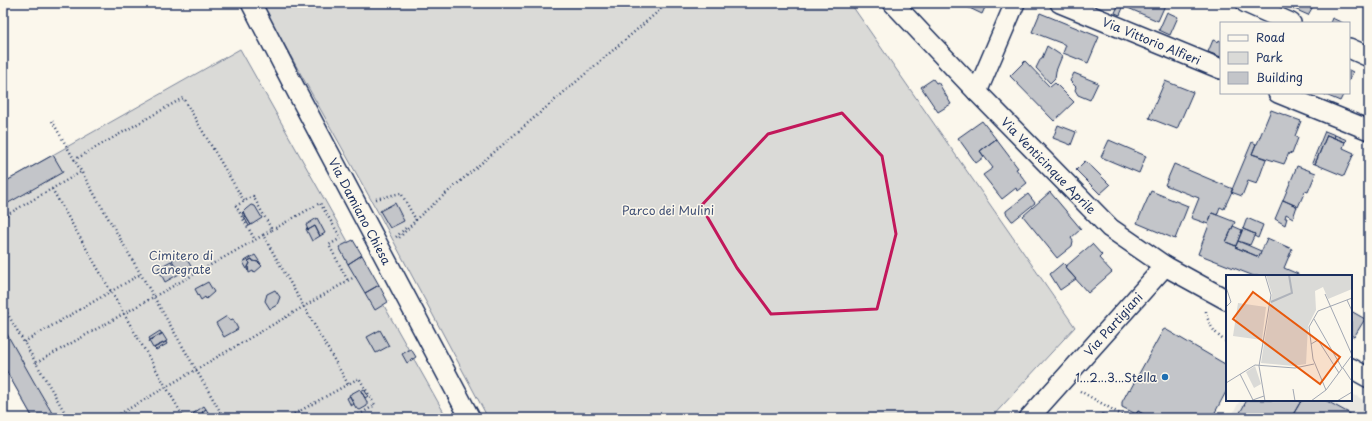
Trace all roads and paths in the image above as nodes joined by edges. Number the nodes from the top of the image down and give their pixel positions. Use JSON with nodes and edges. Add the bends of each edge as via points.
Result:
{"nodes":[{"id":1,"x":251,"y":3,"type":"edge"},
{"id":2,"x":668,"y":3,"type":"edge"},
{"id":3,"x":893,"y":3,"type":"edge"},
{"id":4,"x":1015,"y":3,"type":"edge"},
{"id":5,"x":1060,"y":3,"type":"edge"},
{"id":6,"x":1246,"y":3,"type":"edge"},
{"id":7,"x":1289,"y":22,"type":"edge"},
{"id":8,"x":1350,"y":48,"type":"edge"},
{"id":9,"x":1369,"y":57,"type":"edge"},
{"id":10,"x":1220,"y":69,"type":"edge"},
{"id":11,"x":976,"y":92,"type":"junction"},
{"id":12,"x":1280,"y":94,"type":"edge"},
{"id":13,"x":52,"y":121,"type":"dead end"},
{"id":14,"x":1369,"y":130,"type":"edge"},
{"id":15,"x":74,"y":160,"type":"junction"},
{"id":16,"x":81,"y":172,"type":"junction"},
{"id":17,"x":52,"y":189,"type":"junction"},
{"id":18,"x":244,"y":201,"type":"junction"},
{"id":19,"x":3,"y":217,"type":"edge"},
{"id":20,"x":272,"y":230,"type":"junction"},
{"id":21,"x":263,"y":235,"type":"junction"},
{"id":22,"x":255,"y":240,"type":"junction"},
{"id":23,"x":380,"y":250,"type":"junction"},
{"id":24,"x":1165,"y":266,"type":"junction"},
{"id":25,"x":141,"y":274,"type":"junction"},
{"id":26,"x":356,"y":276,"type":"dead end"},
{"id":27,"x":348,"y":281,"type":"junction"},
{"id":28,"x":111,"y":291,"type":"junction"},
{"id":29,"x":154,"y":296,"type":"junction"},
{"id":30,"x":1226,"y":299,"type":"edge"},
{"id":31,"x":3,"y":306,"type":"edge"},
{"id":32,"x":304,"y":307,"type":"junction"},
{"id":33,"x":1206,"y":309,"type":"dead end"},
{"id":34,"x":124,"y":313,"type":"junction"},
{"id":35,"x":24,"y":342,"type":"junction"},
{"id":36,"x":1226,"y":342,"type":"edge"},
{"id":37,"x":36,"y":363,"type":"junction"},
{"id":38,"x":196,"y":369,"type":"junction"},
{"id":39,"x":1352,"y":369,"type":"edge"},
{"id":40,"x":1369,"y":378,"type":"edge"},
{"id":41,"x":1063,"y":380,"type":"junction"},
{"id":42,"x":348,"y":384,"type":"junction"},
{"id":43,"x":166,"y":387,"type":"junction"},
{"id":44,"x":68,"y":418,"type":"edge"},
{"id":45,"x":113,"y":418,"type":"edge"},
{"id":46,"x":184,"y":418,"type":"edge"},
{"id":47,"x":224,"y":418,"type":"edge"},
{"id":48,"x":287,"y":418,"type":"edge"},
{"id":49,"x":354,"y":418,"type":"edge"},
{"id":50,"x":470,"y":418,"type":"edge"},
{"id":51,"x":1029,"y":418,"type":"edge"},
{"id":52,"x":1127,"y":418,"type":"edge"}],
"edges":[{"from":1,"to":23,"type":"street","name":"Via Damiano Chiesa"},
{"from":2,"to":23,"type":"path"},
{"from":3,"to":11,"type":"street","name":"Via Venticinque Aprile"},
{"from":4,"to":11,"type":"street"},
{"from":5,"to":10,"type":"street","name":"Via Vittorio Alfieri"},
{"from":6,"to":7,"type":"street"},
{"from":8,"to":9,"type":"street"},
{"from":11,"to":24,"type":"street","name":"Via Venticinque Aprile","via":[[1110,228]]},
{"from":12,"to":14,"type":"street"},
{"from":13,"to":15,"type":"path"},
{"from":15,"to":16,"type":"path"},
{"from":15,"to":18,"type":"path","via":[[184,98]]},
{"from":16,"to":17,"type":"path"},
{"from":16,"to":25,"type":"path"},
{"from":17,"to":19,"type":"path"},
{"from":17,"to":28,"type":"path"},
{"from":18,"to":20,"type":"path","via":[[253,196]]},
{"from":18,"to":22,"type":"path","via":[[236,206]]},
{"from":20,"to":21,"type":"path"},
{"from":20,"to":27,"type":"path","via":[[320,203],[341,238],[329,245]]},
{"from":21,"to":22,"type":"path"},
{"from":21,"to":32,"type":"path"},
{"from":22,"to":29,"type":"path"},
{"from":23,"to":50,"type":"street","name":"Via Damiano Chiesa"},
{"from":24,"to":30,"type":"street","name":"Via Venticinque Aprile"},
{"from":24,"to":41,"type":"street","name":"Via Partigiani"},
{"from":25,"to":28,"type":"path"},
{"from":25,"to":29,"type":"path"},
{"from":26,"to":27,"type":"path"},
{"from":27,"to":32,"type":"path"},
{"from":28,"to":34,"type":"path"},
{"from":28,"to":35,"type":"path"},
{"from":29,"to":34,"type":"path"},
{"from":29,"to":38,"type":"path"},
{"from":31,"to":35,"type":"path"},
{"from":32,"to":38,"type":"path"},
{"from":32,"to":42,"type":"path"},
{"from":33,"to":36,"type":"path","via":[[1206,317],[1219,338]]},
{"from":34,"to":37,"type":"path"},
{"from":34,"to":43,"type":"path"},
{"from":35,"to":37,"type":"path"},
{"from":37,"to":44,"type":"path"},
{"from":38,"to":43,"type":"path"},
{"from":38,"to":47,"type":"path"},
{"from":39,"to":40,"type":"street"},
{"from":41,"to":51,"type":"street","name":"Via Partigiani"},
{"from":41,"to":52,"type":"path"},
{"from":42,"to":48,"type":"path"},
{"from":42,"to":49,"type":"path","via":[[359,378],[375,406]]},
{"from":43,"to":45,"type":"path"},
{"from":43,"to":46,"type":"path"}]}
